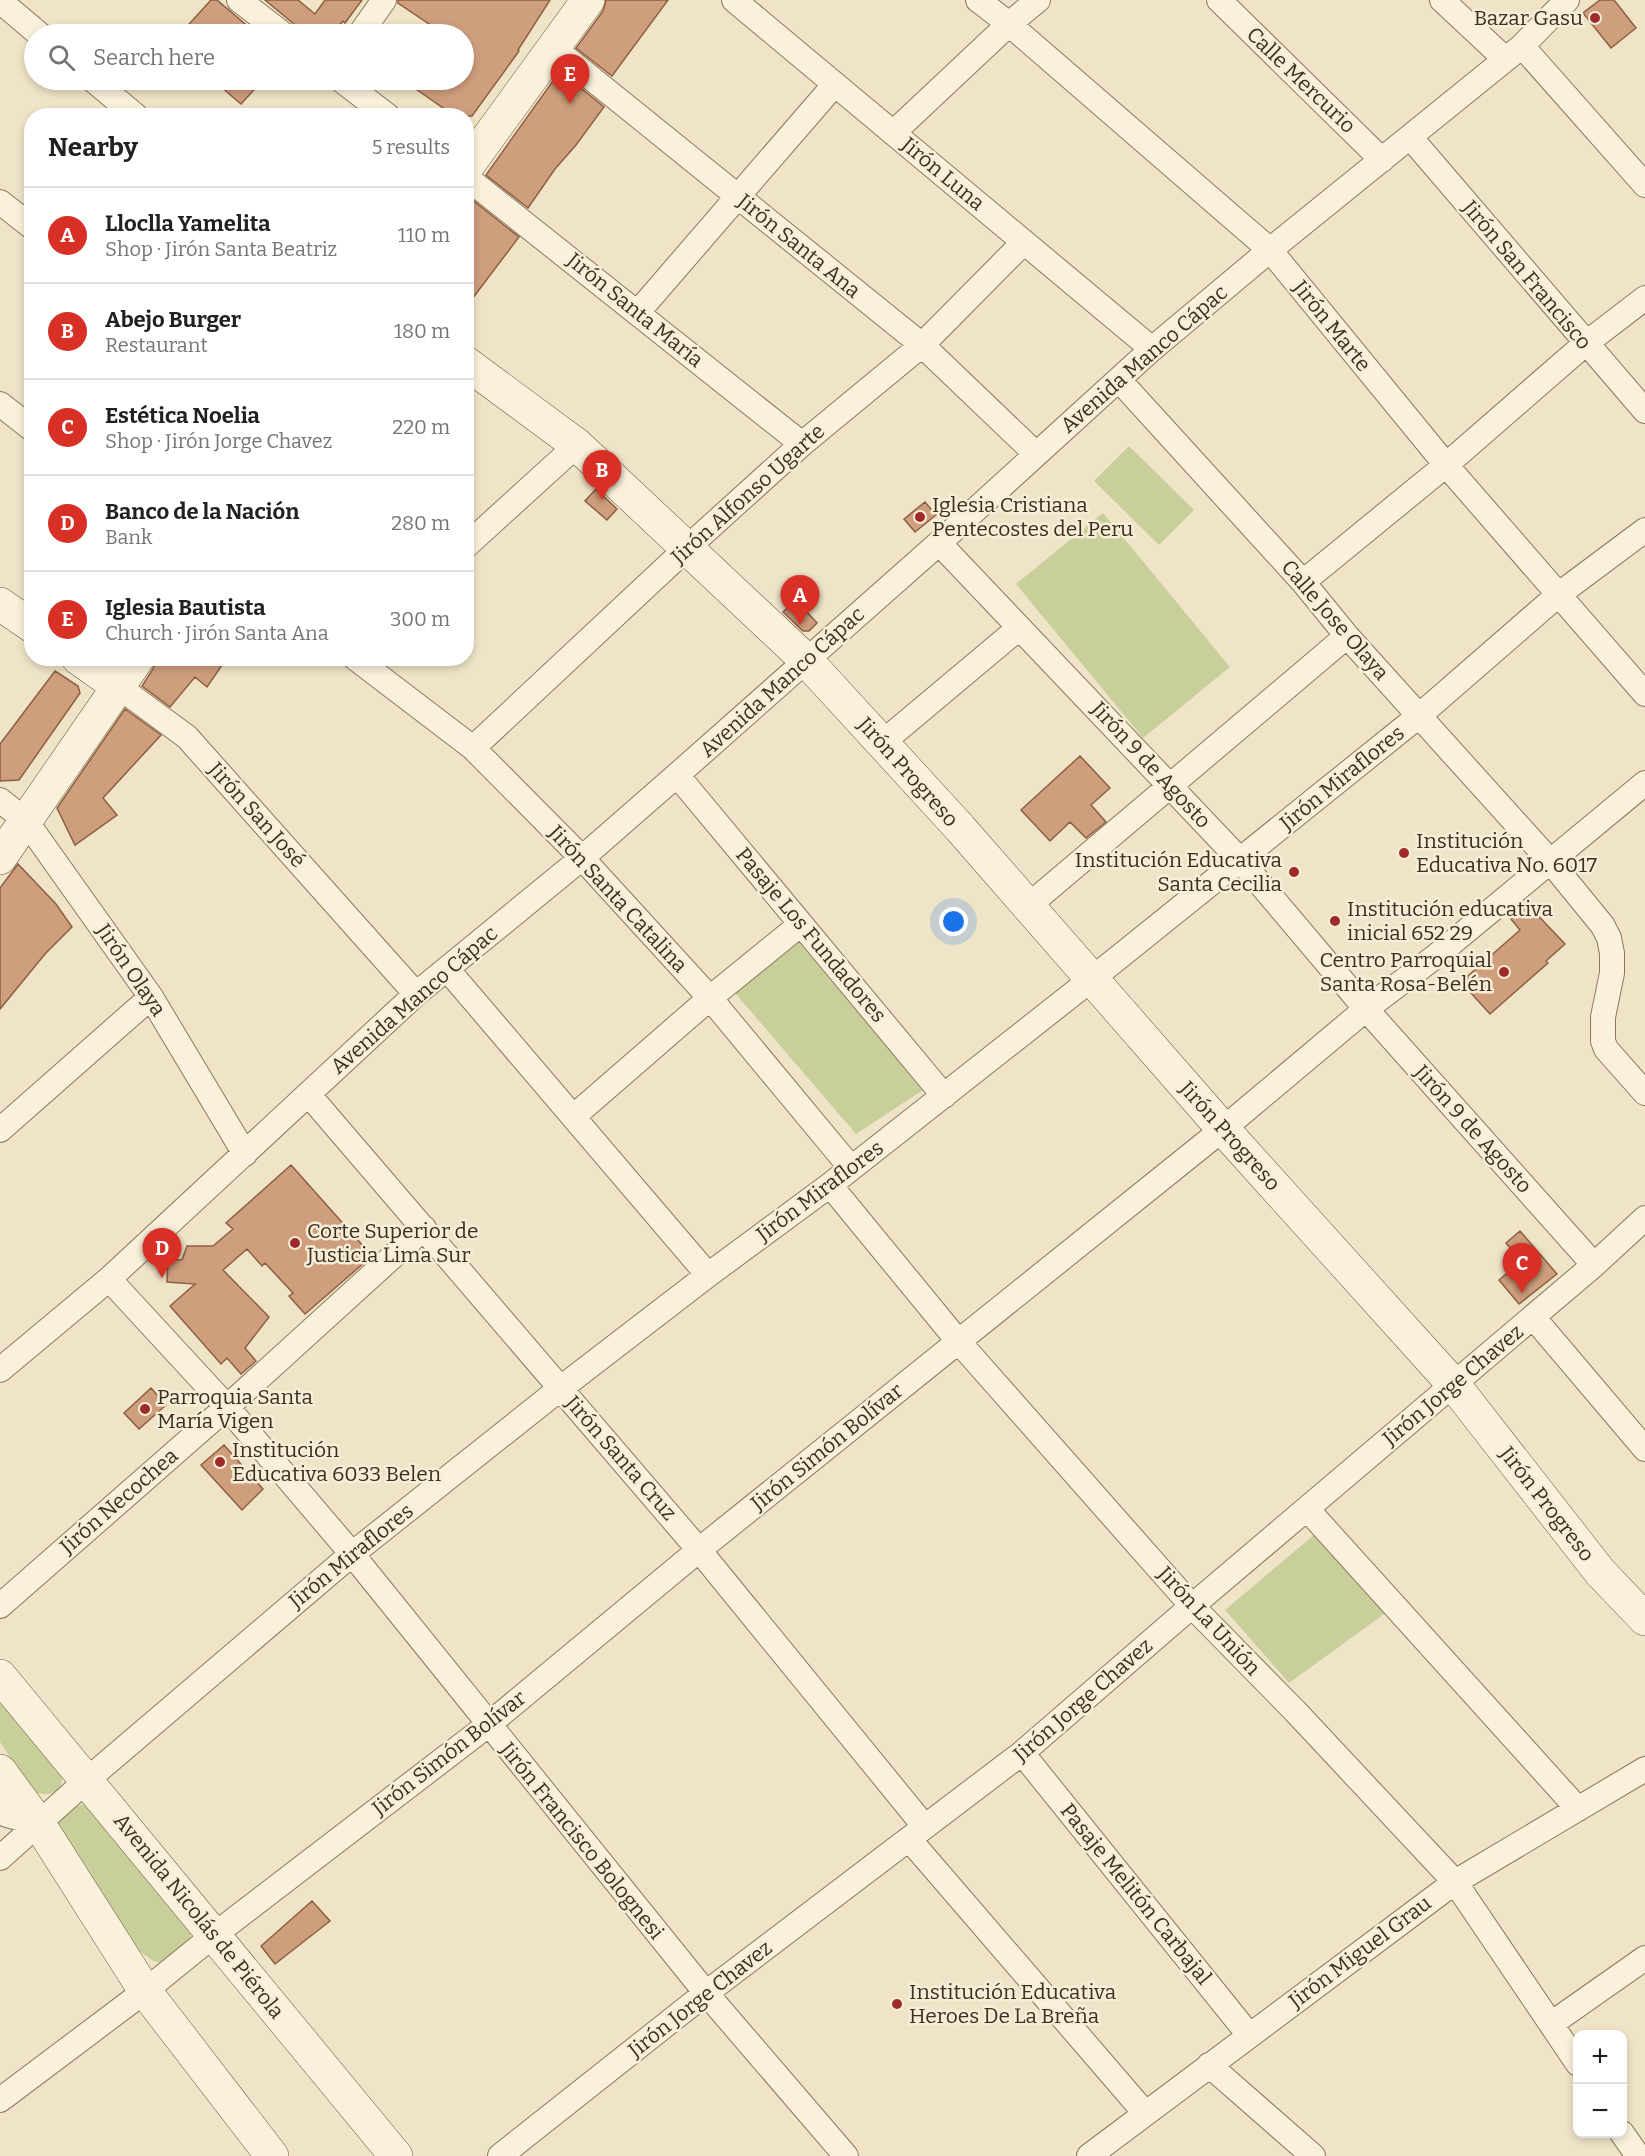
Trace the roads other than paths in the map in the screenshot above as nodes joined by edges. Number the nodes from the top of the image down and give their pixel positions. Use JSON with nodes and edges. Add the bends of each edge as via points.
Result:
{"nodes":[{"id":1,"x":239,"y":0,"type":"edge"},
{"id":2,"x":384,"y":0,"type":"edge"},
{"id":3,"x":588,"y":0,"type":"edge"},
{"id":4,"x":735,"y":0,"type":"edge"},
{"id":5,"x":978,"y":0,"type":"edge"},
{"id":6,"x":1038,"y":0,"type":"edge"},
{"id":7,"x":1220,"y":0,"type":"edge"},
{"id":8,"x":1442,"y":0,"type":"edge"},
{"id":9,"x":1568,"y":0,"type":"edge"},
{"id":10,"x":0,"y":1,"type":"edge"},
{"id":11,"x":27,"y":24,"type":"edge"},
{"id":12,"x":270,"y":24,"type":"edge"},
{"id":13,"x":367,"y":24,"type":"edge"},
{"id":14,"x":1009,"y":24,"type":"junction"},
{"id":15,"x":554,"y":48,"type":"junction"},
{"id":16,"x":1513,"y":52,"type":"junction"},
{"id":17,"x":835,"y":84,"type":"junction"},
{"id":18,"x":105,"y":90,"type":"edge"},
{"id":19,"x":354,"y":90,"type":"edge"},
{"id":20,"x":126,"y":108,"type":"edge"},
{"id":21,"x":377,"y":108,"type":"edge"},
{"id":22,"x":893,"y":133,"type":"junction"},
{"id":23,"x":1410,"y":137,"type":"junction"},
{"id":24,"x":474,"y":157,"type":"edge"},
{"id":25,"x":1382,"y":160,"type":"junction"},
{"id":26,"x":474,"y":183,"type":"edge"},
{"id":27,"x":1645,"y":185,"type":"edge"},
{"id":28,"x":739,"y":198,"type":"junction"},
{"id":29,"x":0,"y":202,"type":"edge"},
{"id":30,"x":24,"y":221,"type":"edge"},
{"id":31,"x":1024,"y":242,"type":"junction"},
{"id":32,"x":1270,"y":250,"type":"junction"},
{"id":33,"x":1645,"y":298,"type":"edge"},
{"id":34,"x":638,"y":312,"type":"junction"},
{"id":35,"x":1585,"y":344,"type":"junction"},
{"id":36,"x":922,"y":345,"type":"junction"},
{"id":37,"x":1152,"y":349,"type":"junction"},
{"id":38,"x":474,"y":369,"type":"edge"},
{"id":39,"x":1119,"y":380,"type":"junction"},
{"id":40,"x":0,"y":404,"type":"edge"},
{"id":41,"x":1645,"y":411,"type":"edge"},
{"id":42,"x":24,"y":423,"type":"edge"},
{"id":43,"x":802,"y":444,"type":"junction"},
{"id":44,"x":577,"y":445,"type":"junction"},
{"id":45,"x":1036,"y":454,"type":"junction"},
{"id":46,"x":1446,"y":465,"type":"junction"},
{"id":47,"x":1645,"y":530,"type":"edge"},
{"id":48,"x":474,"y":539,"type":"edge"},
{"id":49,"x":939,"y":543,"type":"junction"},
{"id":50,"x":687,"y":548,"type":"junction"},
{"id":51,"x":1303,"y":582,"type":"junction"},
{"id":52,"x":1558,"y":595,"type":"junction"},
{"id":53,"x":0,"y":604,"type":"edge"},
{"id":54,"x":24,"y":620,"type":"edge"},
{"id":55,"x":1019,"y":628,"type":"junction"},
{"id":56,"x":1347,"y":636,"type":"junction"},
{"id":57,"x":806,"y":660,"type":"junction"},
{"id":58,"x":89,"y":666,"type":"edge"},
{"id":59,"x":133,"y":666,"type":"edge"},
{"id":60,"x":366,"y":666,"type":"edge"},
{"id":61,"x":119,"y":687,"type":"junction"},
{"id":62,"x":1645,"y":694,"type":"edge"},
{"id":63,"x":1419,"y":715,"type":"junction"},
{"id":64,"x":883,"y":742,"type":"junction"},
{"id":65,"x":473,"y":748,"type":"junction"},
{"id":66,"x":677,"y":775,"type":"junction"},
{"id":67,"x":1645,"y":783,"type":"edge"},
{"id":68,"x":1170,"y":786,"type":"junction"},
{"id":69,"x":0,"y":800,"type":"edge"},
{"id":70,"x":26,"y":821,"type":"junction"},
{"id":71,"x":0,"y":858,"type":"edge"},
{"id":72,"x":582,"y":858,"type":"junction"},
{"id":73,"x":1241,"y":861,"type":"junction"},
{"id":74,"x":1550,"y":861,"type":"junction"},
{"id":75,"x":1028,"y":906,"type":"junction"},
{"id":76,"x":801,"y":924,"type":"junction"},
{"id":77,"x":447,"y":969,"type":"junction"},
{"id":78,"x":1093,"y":978,"type":"junction"},
{"id":79,"x":416,"y":994,"type":"junction"},
{"id":80,"x":151,"y":997,"type":"junction"},
{"id":81,"x":710,"y":998,"type":"junction"},
{"id":82,"x":1366,"y":1009,"type":"junction"},
{"id":83,"x":1645,"y":1093,"type":"edge"},
{"id":84,"x":309,"y":1095,"type":"junction"},
{"id":85,"x":944,"y":1096,"type":"junction"},
{"id":86,"x":573,"y":1117,"type":"junction"},
{"id":87,"x":1223,"y":1129,"type":"junction"},
{"id":88,"x":0,"y":1130,"type":"edge"},
{"id":89,"x":245,"y":1154,"type":"junction"},
{"id":90,"x":851,"y":1168,"type":"junction"},
{"id":91,"x":830,"y":1185,"type":"junction"},
{"id":92,"x":1645,"y":1218,"type":"edge"},
{"id":93,"x":424,"y":1228,"type":"junction"},
{"id":94,"x":1594,"y":1265,"type":"junction"},
{"id":95,"x":708,"y":1275,"type":"junction"},
{"id":96,"x":109,"y":1279,"type":"junction"},
{"id":97,"x":1533,"y":1317,"type":"junction"},
{"id":98,"x":958,"y":1341,"type":"junction"},
{"id":99,"x":0,"y":1370,"type":"edge"},
{"id":100,"x":1454,"y":1385,"type":"junction"},
{"id":101,"x":561,"y":1388,"type":"junction"},
{"id":102,"x":227,"y":1407,"type":"junction"},
{"id":103,"x":1645,"y":1449,"type":"edge"},
{"id":104,"x":1307,"y":1509,"type":"junction"},
{"id":105,"x":699,"y":1550,"type":"junction"},
{"id":106,"x":352,"y":1554,"type":"junction"},
{"id":107,"x":0,"y":1605,"type":"edge"},
{"id":108,"x":1192,"y":1606,"type":"junction"},
{"id":109,"x":1645,"y":1619,"type":"edge"},
{"id":110,"x":0,"y":1676,"type":"edge"},
{"id":111,"x":488,"y":1725,"type":"junction"},
{"id":112,"x":1022,"y":1753,"type":"junction"},
{"id":113,"x":1645,"y":1769,"type":"edge"},
{"id":114,"x":0,"y":1771,"type":"edge"},
{"id":115,"x":87,"y":1779,"type":"junction"},
{"id":116,"x":0,"y":1807,"type":"edge"},
{"id":117,"x":1578,"y":1809,"type":"junction"},
{"id":118,"x":39,"y":1824,"type":"junction"},
{"id":119,"x":917,"y":1833,"type":"junction"},
{"id":120,"x":0,"y":1858,"type":"edge"},
{"id":121,"x":1455,"y":1882,"type":"junction"},
{"id":122,"x":214,"y":1935,"type":"junction"},
{"id":123,"x":1645,"y":1958,"type":"edge"},
{"id":124,"x":145,"y":1991,"type":"junction"},
{"id":125,"x":706,"y":1993,"type":"junction"},
{"id":126,"x":1551,"y":2024,"type":"junction"},
{"id":127,"x":1249,"y":2035,"type":"junction"},
{"id":128,"x":1573,"y":2057,"type":"edge"},
{"id":129,"x":1209,"y":2065,"type":"junction"},
{"id":130,"x":0,"y":2100,"type":"edge"},
{"id":131,"x":1145,"y":2113,"type":"junction"},
{"id":132,"x":1626,"y":2138,"type":"edge"},
{"id":133,"x":272,"y":2156,"type":"edge"},
{"id":134,"x":396,"y":2156,"type":"edge"},
{"id":135,"x":500,"y":2156,"type":"edge"},
{"id":136,"x":846,"y":2156,"type":"edge"},
{"id":137,"x":1089,"y":2156,"type":"edge"},
{"id":138,"x":1314,"y":2156,"type":"edge"},
{"id":139,"x":1638,"y":2156,"type":"edge"}],
"edges":[{"from":1,"to":12,"type":"street"},
{"from":2,"to":13,"type":"street"},
{"from":3,"to":15,"type":"street"},
{"from":4,"to":17,"type":"street","name":"Jirón Luna"},
{"from":5,"to":14,"type":"street","name":"Jirón Marte"},
{"from":6,"to":14,"type":"street"},
{"from":7,"to":25,"type":"street","name":"Calle Mercurio"},
{"from":8,"to":16,"type":"street"},
{"from":9,"to":16,"type":"street","name":"Avenida Manco Cápac"},
{"from":10,"to":11,"type":"street"},
{"from":14,"to":22,"type":"street"},
{"from":14,"to":32,"type":"street","name":"Jirón Marte"},
{"from":15,"to":24,"type":"street"},
{"from":15,"to":28,"type":"street","name":"Jirón Santa Ana"},
{"from":16,"to":23,"type":"street","name":"Avenida Manco Cápac"},
{"from":16,"to":27,"type":"street"},
{"from":17,"to":22,"type":"street","name":"Jirón Luna"},
{"from":17,"to":28,"type":"street"},
{"from":18,"to":20,"type":"street"},
{"from":19,"to":21,"type":"street"},
{"from":22,"to":31,"type":"street","name":"Jirón Luna"},
{"from":23,"to":25,"type":"street","name":"Avenida Manco Cápac"},
{"from":23,"to":35,"type":"street","name":"Jirón San Francisco"},
{"from":25,"to":32,"type":"street","name":"Avenida Manco Cápac"},
{"from":26,"to":34,"type":"street","name":"Jirón Santa María"},
{"from":28,"to":34,"type":"street"},
{"from":28,"to":36,"type":"street","name":"Jirón Santa Ana"},
{"from":29,"to":30,"type":"street"},
{"from":31,"to":36,"type":"street","name":"Jirón Alfonso Ugarte"},
{"from":31,"to":37,"type":"street","name":"Jirón Luna"},
{"from":32,"to":37,"type":"street","name":"Avenida Manco Cápac"},
{"from":32,"to":46,"type":"street","name":"Jirón Marte"},
{"from":33,"to":35,"type":"street"},
{"from":34,"to":43,"type":"street","name":"Jirón Santa María"},
{"from":35,"to":41,"type":"street","name":"Jirón San Francisco"},
{"from":35,"to":46,"type":"street"},
{"from":36,"to":43,"type":"street","name":"Jirón Alfonso Ugarte"},
{"from":36,"to":45,"type":"street","name":"Jirón Santa Ana"},
{"from":37,"to":39,"type":"street","name":"Avenida Manco Cápac"},
{"from":38,"to":44,"type":"street","name":"Jirón Progreso"},
{"from":39,"to":45,"type":"street","name":"Avenida Manco Cápac"},
{"from":39,"to":51,"type":"street","name":"Calle Jose Olaya"},
{"from":40,"to":42,"type":"street"},
{"from":43,"to":50,"type":"street","name":"Jirón Alfonso Ugarte"},
{"from":44,"to":48,"type":"street"},
{"from":44,"to":50,"type":"street","name":"Jirón Progreso"},
{"from":45,"to":49,"type":"street","name":"Avenida Manco Cápac"},
{"from":46,"to":51,"type":"street"},
{"from":46,"to":52,"type":"street","name":"Jirón Marte"},
{"from":47,"to":52,"type":"street","name":"Jirón Miraflores"},
{"from":49,"to":55,"type":"street","name":"Jirón 9 de Agosto"},
{"from":49,"to":57,"type":"street","name":"Avenida Manco Cápac"},
{"from":50,"to":57,"type":"street","name":"Jirón Progreso"},
{"from":50,"to":65,"type":"street","name":"Jirón Alfonso Ugarte"},
{"from":51,"to":56,"type":"street","name":"Calle Jose Olaya"},
{"from":52,"to":62,"type":"street","name":"Jirón Marte"},
{"from":52,"to":63,"type":"street","name":"Jirón Miraflores"},
{"from":53,"to":54,"type":"street"},
{"from":55,"to":64,"type":"street"},
{"from":55,"to":68,"type":"street","name":"Jirón 9 de Agosto"},
{"from":56,"to":63,"type":"street","name":"Calle Jose Olaya"},
{"from":56,"to":68,"type":"street"},
{"from":57,"to":64,"type":"street","name":"Jirón Progreso"},
{"from":57,"to":66,"type":"street","name":"Avenida Manco Cápac"},
{"from":58,"to":61,"type":"street","name":"Jirón San José"},
{"from":59,"to":61,"type":"street"},
{"from":60,"to":65,"type":"street","name":"Jirón Santa Catalina"},
{"from":61,"to":70,"type":"street"},
{"from":61,"to":79,"type":"street","name":"Jirón San José","via":[[187,737]]},
{"from":63,"to":73,"type":"street","name":"Jirón Miraflores"},
{"from":63,"to":74,"type":"street","name":"Calle Jose Olaya"},
{"from":64,"to":75,"type":"street","name":"Jirón Progreso"},
{"from":65,"to":72,"type":"street","name":"Jirón Santa Catalina"},
{"from":66,"to":72,"type":"street","name":"Avenida Manco Cápac"},
{"from":66,"to":76,"type":"street","name":"Pasaje Los Fundadores"},
{"from":67,"to":74,"type":"street","name":"Jirón Simón Bolívar"},
{"from":68,"to":73,"type":"street","name":"Jirón 9 de Agosto"},
{"from":68,"to":75,"type":"street"},
{"from":69,"to":70,"type":"street","name":"Jirón Olaya"},
{"from":70,"to":71,"type":"street"},
{"from":70,"to":80,"type":"street","name":"Jirón Olaya"},
{"from":72,"to":77,"type":"street","name":"Avenida Manco Cápac"},
{"from":72,"to":81,"type":"street","name":"Jirón Santa Catalina"},
{"from":73,"to":78,"type":"street","name":"Jirón Miraflores"},
{"from":73,"to":82,"type":"street","name":"Jirón 9 de Agosto"},
{"from":74,"to":82,"type":"street","name":"Jirón Simón Bolívar"},
{"from":74,"to":83,"type":"street","name":"Calle Jose Olaya","via":[[1609,938],[1612,973],[1603,1017],[1603,1041]]},
{"from":75,"to":78,"type":"street","name":"Jirón Progreso"},
{"from":76,"to":81,"type":"street"},
{"from":76,"to":85,"type":"street","name":"Pasaje Los Fundadores"},
{"from":77,"to":79,"type":"street","name":"Avenida Manco Cápac"},
{"from":77,"to":86,"type":"street"},
{"from":78,"to":85,"type":"street","name":"Jirón Miraflores"},
{"from":78,"to":87,"type":"street","name":"Jirón Progreso"},
{"from":79,"to":84,"type":"street","name":"Avenida Manco Cápac"},
{"from":80,"to":88,"type":"street"},
{"from":80,"to":89,"type":"street","name":"Jirón Olaya"},
{"from":81,"to":86,"type":"street"},
{"from":81,"to":90,"type":"street","name":"Jirón Santa Catalina"},
{"from":82,"to":87,"type":"street","name":"Jirón Simón Bolívar"},
{"from":82,"to":94,"type":"street","name":"Jirón 9 de Agosto"},
{"from":84,"to":89,"type":"street","name":"Avenida Manco Cápac"},
{"from":84,"to":93,"type":"street","name":"Jirón Santa Cruz"},
{"from":85,"to":90,"type":"street","name":"Jirón Miraflores"},
{"from":86,"to":95,"type":"street"},
{"from":87,"to":98,"type":"street","name":"Jirón Simón Bolívar"},
{"from":87,"to":100,"type":"street","name":"Jirón Progreso"},
{"from":89,"to":96,"type":"street","name":"Avenida Manco Cápac"},
{"from":90,"to":91,"type":"street","name":"Jirón Miraflores"},
{"from":91,"to":95,"type":"street","name":"Jirón Miraflores"},
{"from":91,"to":98,"type":"street","name":"Jirón La Unión"},
{"from":92,"to":94,"type":"street","name":"Jirón Jorge Chavez"},
{"from":93,"to":101,"type":"street","name":"Jirón Santa Cruz"},
{"from":93,"to":102,"type":"street","name":"Jirón Necochea"},
{"from":94,"to":97,"type":"street","name":"Jirón Jorge Chavez"},
{"from":95,"to":101,"type":"street","name":"Jirón Miraflores"},
{"from":96,"to":99,"type":"street","name":"Avenida Manco Cápac"},
{"from":96,"to":102,"type":"street","name":"Jirón Francisco Bolognesi"},
{"from":97,"to":100,"type":"street","name":"Jirón Jorge Chavez"},
{"from":97,"to":103,"type":"street"},
{"from":98,"to":105,"type":"street","name":"Jirón Simón Bolívar"},
{"from":98,"to":108,"type":"street","name":"Jirón La Unión"},
{"from":100,"to":104,"type":"street","name":"Jirón Jorge Chavez"},
{"from":100,"to":109,"type":"street","name":"Jirón Progreso","via":[[1600,1572]]},
{"from":101,"to":105,"type":"street","name":"Jirón Santa Cruz"},
{"from":101,"to":106,"type":"street","name":"Jirón Miraflores"},
{"from":102,"to":106,"type":"street","name":"Jirón Francisco Bolognesi"},
{"from":102,"to":107,"type":"street","name":"Jirón Necochea"},
{"from":104,"to":108,"type":"street","name":"Jirón Jorge Chavez"},
{"from":104,"to":117,"type":"street"},
{"from":105,"to":111,"type":"street","name":"Jirón Simón Bolívar"},
{"from":105,"to":119,"type":"street","name":"Jirón Santa Cruz"},
{"from":106,"to":111,"type":"street","name":"Jirón Francisco Bolognesi"},
{"from":106,"to":115,"type":"street","name":"Jirón Miraflores"},
{"from":108,"to":112,"type":"street","name":"Jirón Jorge Chavez"},
{"from":108,"to":121,"type":"street","name":"Jirón La Unión"},
{"from":110,"to":115,"type":"street","name":"Avenida Nicolás de Piérola"},
{"from":111,"to":122,"type":"street","name":"Jirón Simón Bolívar"},
{"from":111,"to":125,"type":"street","name":"Jirón Francisco Bolognesi"},
{"from":112,"to":119,"type":"street","name":"Jirón Jorge Chavez"},
{"from":112,"to":127,"type":"street","name":"Pasaje Melitón Carbajal"},
{"from":113,"to":117,"type":"street","name":"Jirón Miguel Grau"},
{"from":114,"to":118,"type":"street"},
{"from":115,"to":118,"type":"street","name":"Jirón Miraflores"},
{"from":115,"to":122,"type":"street","name":"Avenida Nicolás de Piérola"},
{"from":116,"to":118,"type":"street","via":[[7,1815]]},
{"from":117,"to":121,"type":"street","name":"Jirón Miguel Grau"},
{"from":118,"to":120,"type":"street","name":"Jirón Miraflores"},
{"from":118,"to":124,"type":"street"},
{"from":119,"to":125,"type":"street","name":"Jirón Jorge Chavez"},
{"from":119,"to":131,"type":"street","name":"Jirón Santa Cruz"},
{"from":121,"to":126,"type":"street","name":"Jirón La Unión"},
{"from":121,"to":127,"type":"street","name":"Jirón Miguel Grau"},
{"from":122,"to":124,"type":"street","name":"Jirón Simón Bolívar"},
{"from":122,"to":134,"type":"street","name":"Avenida Nicolás de Piérola"},
{"from":123,"to":126,"type":"street"},
{"from":124,"to":130,"type":"street","name":"Jirón Simón Bolívar"},
{"from":124,"to":133,"type":"street"},
{"from":125,"to":135,"type":"street","name":"Jirón Jorge Chavez"},
{"from":125,"to":136,"type":"street","name":"Jirón Francisco Bolognesi"},
{"from":126,"to":128,"type":"street","name":"Jirón La Unión"},
{"from":127,"to":129,"type":"street","name":"Jirón Miguel Grau"},
{"from":129,"to":131,"type":"street","name":"Jirón Miguel Grau"},
{"from":129,"to":138,"type":"street"},
{"from":131,"to":137,"type":"street","name":"Jirón Miguel Grau"},
{"from":132,"to":139,"type":"street"}]}
